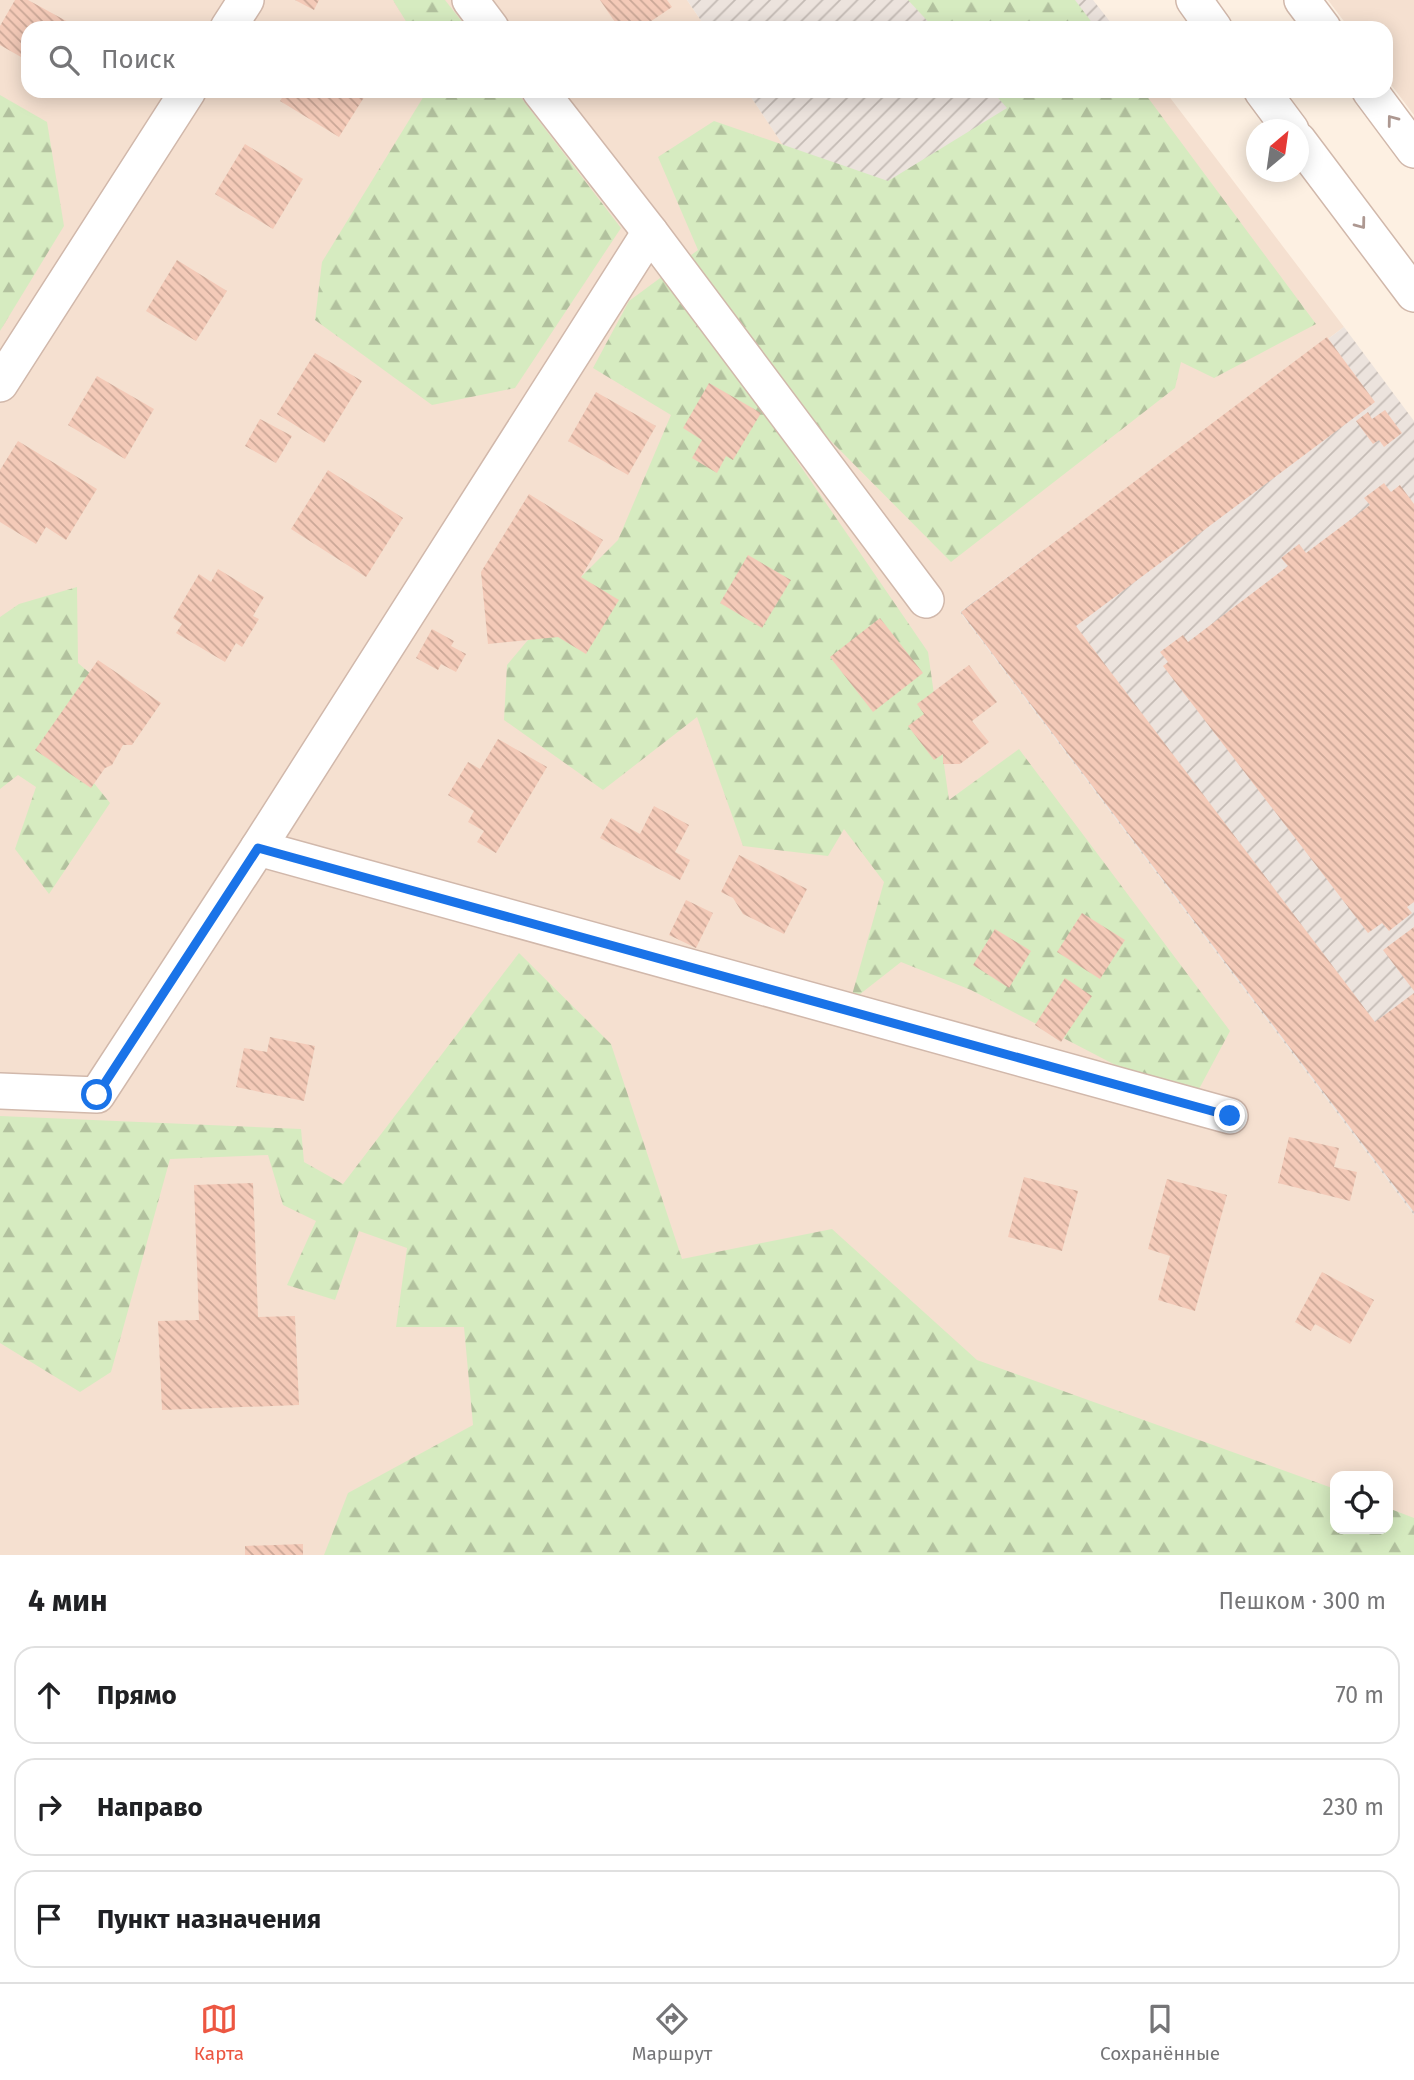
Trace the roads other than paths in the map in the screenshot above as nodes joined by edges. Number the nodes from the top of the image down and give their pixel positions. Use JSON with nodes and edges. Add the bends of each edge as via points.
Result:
{"nodes":[{"id":1,"x":246,"y":0,"type":"edge"},
{"id":2,"x":470,"y":0,"type":"edge"},
{"id":3,"x":1194,"y":0,"type":"edge"},
{"id":4,"x":1302,"y":0,"type":"edge"},
{"id":5,"x":232,"y":21,"type":"edge"},
{"id":6,"x":486,"y":21,"type":"edge"},
{"id":7,"x":1209,"y":21,"type":"edge"},
{"id":8,"x":1318,"y":21,"type":"edge"},
{"id":9,"x":184,"y":98,"type":"edge"},
{"id":10,"x":545,"y":98,"type":"edge"},
{"id":11,"x":1267,"y":98,"type":"edge"},
{"id":12,"x":1375,"y":98,"type":"edge"},
{"id":13,"x":1283,"y":119,"type":"edge"},
{"id":14,"x":1414,"y":149,"type":"edge"},
{"id":15,"x":1309,"y":155,"type":"edge"},
{"id":16,"x":650,"y":232,"type":"junction"},
{"id":17,"x":1413,"y":292,"type":"edge"},
{"id":18,"x":0,"y":384,"type":"edge"},
{"id":19,"x":926,"y":600,"type":"dead end"},
{"id":20,"x":258,"y":848,"type":"junction"},
{"id":21,"x":0,"y":1091,"type":"edge"},
{"id":22,"x":1230,"y":1116,"type":"dead end"}],
"edges":[{"from":1,"to":5,"type":"street"},
{"from":2,"to":6,"type":"street"},
{"from":3,"to":7,"type":"street"},
{"from":4,"to":8,"type":"street"},
{"from":9,"to":18,"type":"street"},
{"from":10,"to":16,"type":"street"},
{"from":11,"to":13,"type":"street"},
{"from":14,"to":12,"type":"street","one_way":true},
{"from":15,"to":17,"type":"street","one_way":true},
{"from":16,"to":19,"type":"street"},
{"from":16,"to":20,"type":"street"},
{"from":20,"to":21,"type":"street","via":[[97,1095]]},
{"from":20,"to":22,"type":"street"}]}
